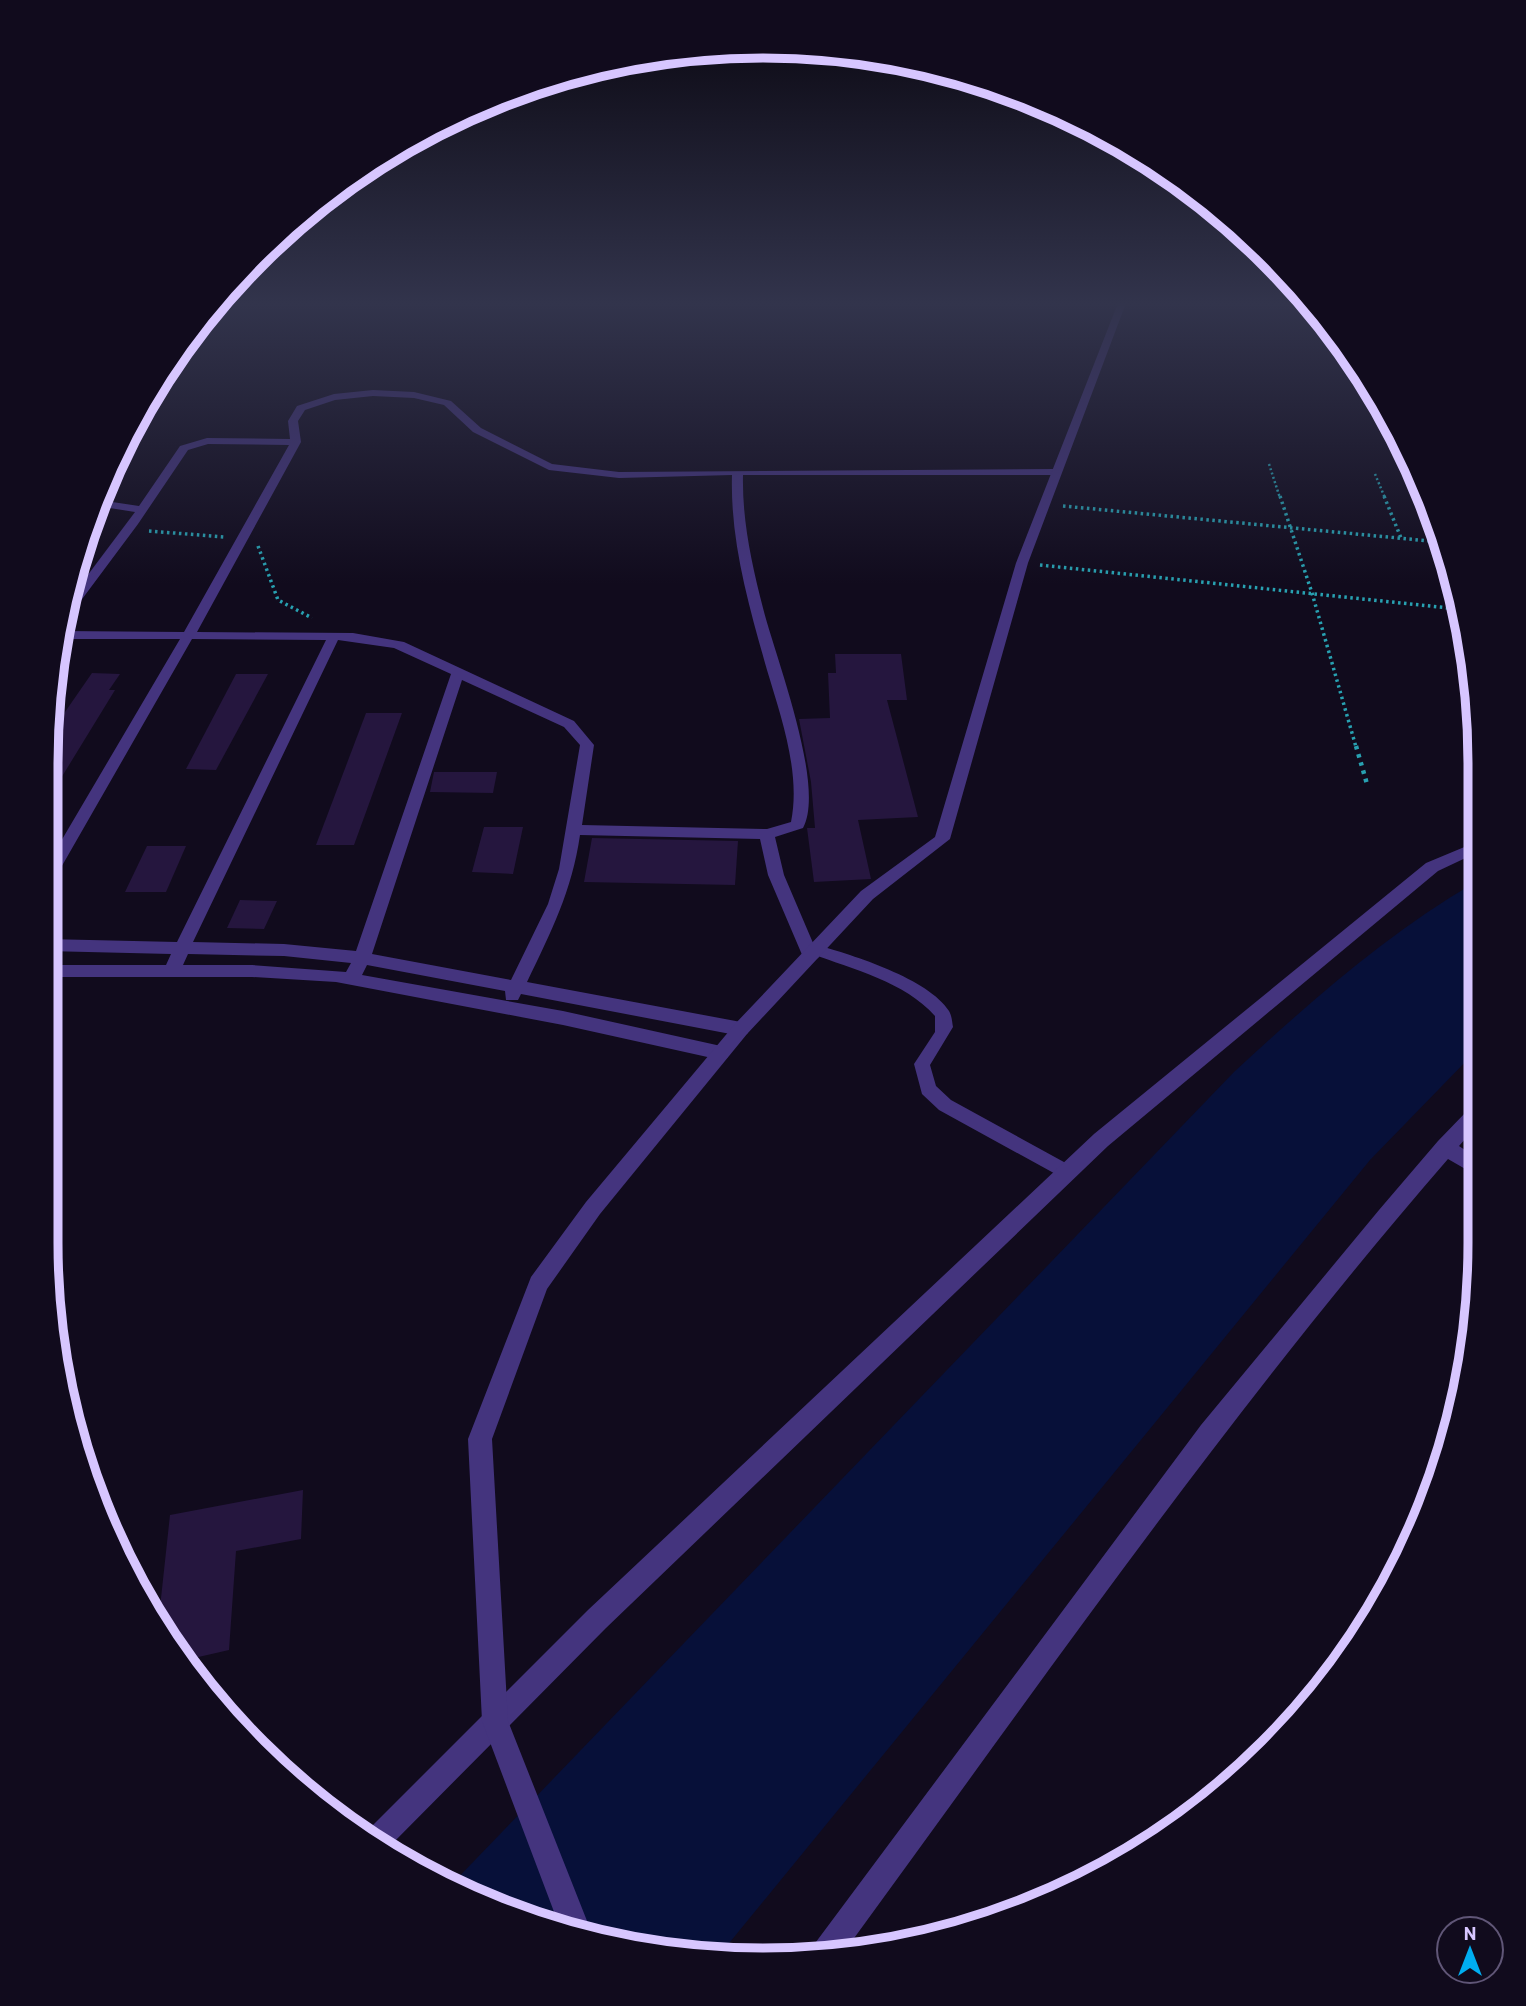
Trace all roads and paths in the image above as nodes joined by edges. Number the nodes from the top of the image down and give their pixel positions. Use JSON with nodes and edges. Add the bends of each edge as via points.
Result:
{"nodes":[{"id":1,"x":341,"y":397,"type":"edge"},
{"id":2,"x":421,"y":397,"type":"edge"},
{"id":3,"x":1085,"y":397,"type":"edge"},
{"id":4,"x":296,"y":442,"type":"junction"},
{"id":5,"x":1269,"y":464,"type":"dead end"},
{"id":6,"x":738,"y":472,"type":"junction"},
{"id":7,"x":1055,"y":472,"type":"junction"},
{"id":8,"x":1375,"y":474,"type":"dead end"},
{"id":9,"x":107,"y":504,"type":"edge"},
{"id":10,"x":1042,"y":505,"type":"junction"},
{"id":11,"x":142,"y":510,"type":"junction"},
{"id":12,"x":1290,"y":527,"type":"junction"},
{"id":13,"x":1401,"y":538,"type":"junction"},
{"id":14,"x":1433,"y":541,"type":"edge"},
{"id":15,"x":1021,"y":563,"type":"junction"},
{"id":16,"x":1312,"y":593,"type":"junction"},
{"id":17,"x":78,"y":596,"type":"edge"},
{"id":18,"x":1451,"y":608,"type":"edge"},
{"id":19,"x":69,"y":635,"type":"edge"},
{"id":20,"x":188,"y":635,"type":"junction"},
{"id":21,"x":334,"y":636,"type":"junction"},
{"id":22,"x":458,"y":673,"type":"junction"},
{"id":23,"x":1367,"y":784,"type":"dead end"},
{"id":24,"x":576,"y":830,"type":"junction"},
{"id":25,"x":767,"y":835,"type":"junction"},
{"id":26,"x":1468,"y":851,"type":"edge"},
{"id":27,"x":58,"y":859,"type":"edge"},
{"id":28,"x":58,"y":945,"type":"edge"},
{"id":29,"x":183,"y":947,"type":"junction"},
{"id":30,"x":814,"y":954,"type":"junction"},
{"id":31,"x":362,"y":958,"type":"junction"},
{"id":32,"x":58,"y":971,"type":"edge"},
{"id":33,"x":171,"y":971,"type":"junction"},
{"id":34,"x":351,"y":979,"type":"junction"},
{"id":35,"x":516,"y":986,"type":"junction"},
{"id":36,"x":505,"y":1007,"type":"junction"},
{"id":37,"x":741,"y":1029,"type":"junction"},
{"id":38,"x":721,"y":1053,"type":"junction"},
{"id":39,"x":1468,"y":1122,"type":"edge"},
{"id":40,"x":1445,"y":1147,"type":"junction"},
{"id":41,"x":1468,"y":1162,"type":"edge"},
{"id":42,"x":1067,"y":1172,"type":"junction"},
{"id":43,"x":495,"y":1721,"type":"junction"},
{"id":44,"x":381,"y":1835,"type":"edge"},
{"id":45,"x":572,"y":1922,"type":"edge"},
{"id":46,"x":831,"y":1945,"type":"edge"}],
"edges":[{"from":1,"to":4,"type":"street","via":[[301,408],[293,421]]},
{"from":2,"to":6,"type":"street","via":[[447,403],[477,430],[558,470],[619,475]]},
{"from":3,"to":7,"type":"street"},
{"from":4,"to":11,"type":"street","via":[[189,444]]},
{"from":4,"to":20,"type":"street"},
{"from":5,"to":12,"type":"path"},
{"from":6,"to":7,"type":"street"},
{"from":6,"to":25,"type":"street","via":[[737,514],[757,611],[788,718],[803,807],[798,825]]},
{"from":7,"to":10,"type":"street"},
{"from":8,"to":13,"type":"path"},
{"from":9,"to":11,"type":"street"},
{"from":10,"to":12,"type":"path"},
{"from":10,"to":15,"type":"street"},
{"from":11,"to":17,"type":"street"},
{"from":12,"to":13,"type":"path"},
{"from":12,"to":16,"type":"path"},
{"from":13,"to":14,"type":"path"},
{"from":15,"to":16,"type":"path"},
{"from":15,"to":30,"type":"street","via":[[942,839],[867,895]]},
{"from":16,"to":18,"type":"path"},
{"from":16,"to":23,"type":"path"},
{"from":19,"to":20,"type":"street"},
{"from":20,"to":21,"type":"street"},
{"from":20,"to":27,"type":"street"},
{"from":21,"to":22,"type":"street","via":[[408,645]]},
{"from":21,"to":29,"type":"street"},
{"from":22,"to":24,"type":"street","via":[[569,724],[580,734],[587,745]]},
{"from":22,"to":31,"type":"street"},
{"from":24,"to":25,"type":"street"},
{"from":24,"to":35,"type":"street","via":[[556,904]]},
{"from":25,"to":30,"type":"street","via":[[776,875]]},
{"from":26,"to":42,"type":"street","via":[[1432,867]]},
{"from":28,"to":29,"type":"street"},
{"from":29,"to":31,"type":"street"},
{"from":29,"to":33,"type":"street"},
{"from":30,"to":37,"type":"street"},
{"from":30,"to":42,"type":"lane","via":[[905,985],[934,1001],[945,1018],[945,1028],[922,1064],[928,1089],[945,1105]]},
{"from":31,"to":34,"type":"street"},
{"from":31,"to":35,"type":"street"},
{"from":32,"to":33,"type":"street"},
{"from":33,"to":34,"type":"street","via":[[252,971]]},
{"from":34,"to":36,"type":"street"},
{"from":35,"to":36,"type":"street"},
{"from":35,"to":37,"type":"street"},
{"from":36,"to":38,"type":"street"},
{"from":37,"to":38,"type":"street"},
{"from":38,"to":43,"type":"street","via":[[593,1208],[538,1284],[480,1439]]},
{"from":39,"to":40,"type":"street"},
{"from":40,"to":41,"type":"street"},
{"from":40,"to":46,"type":"street","via":[[1209,1433]]},
{"from":42,"to":43,"type":"street"},
{"from":43,"to":44,"type":"street"},
{"from":43,"to":45,"type":"street"}]}
